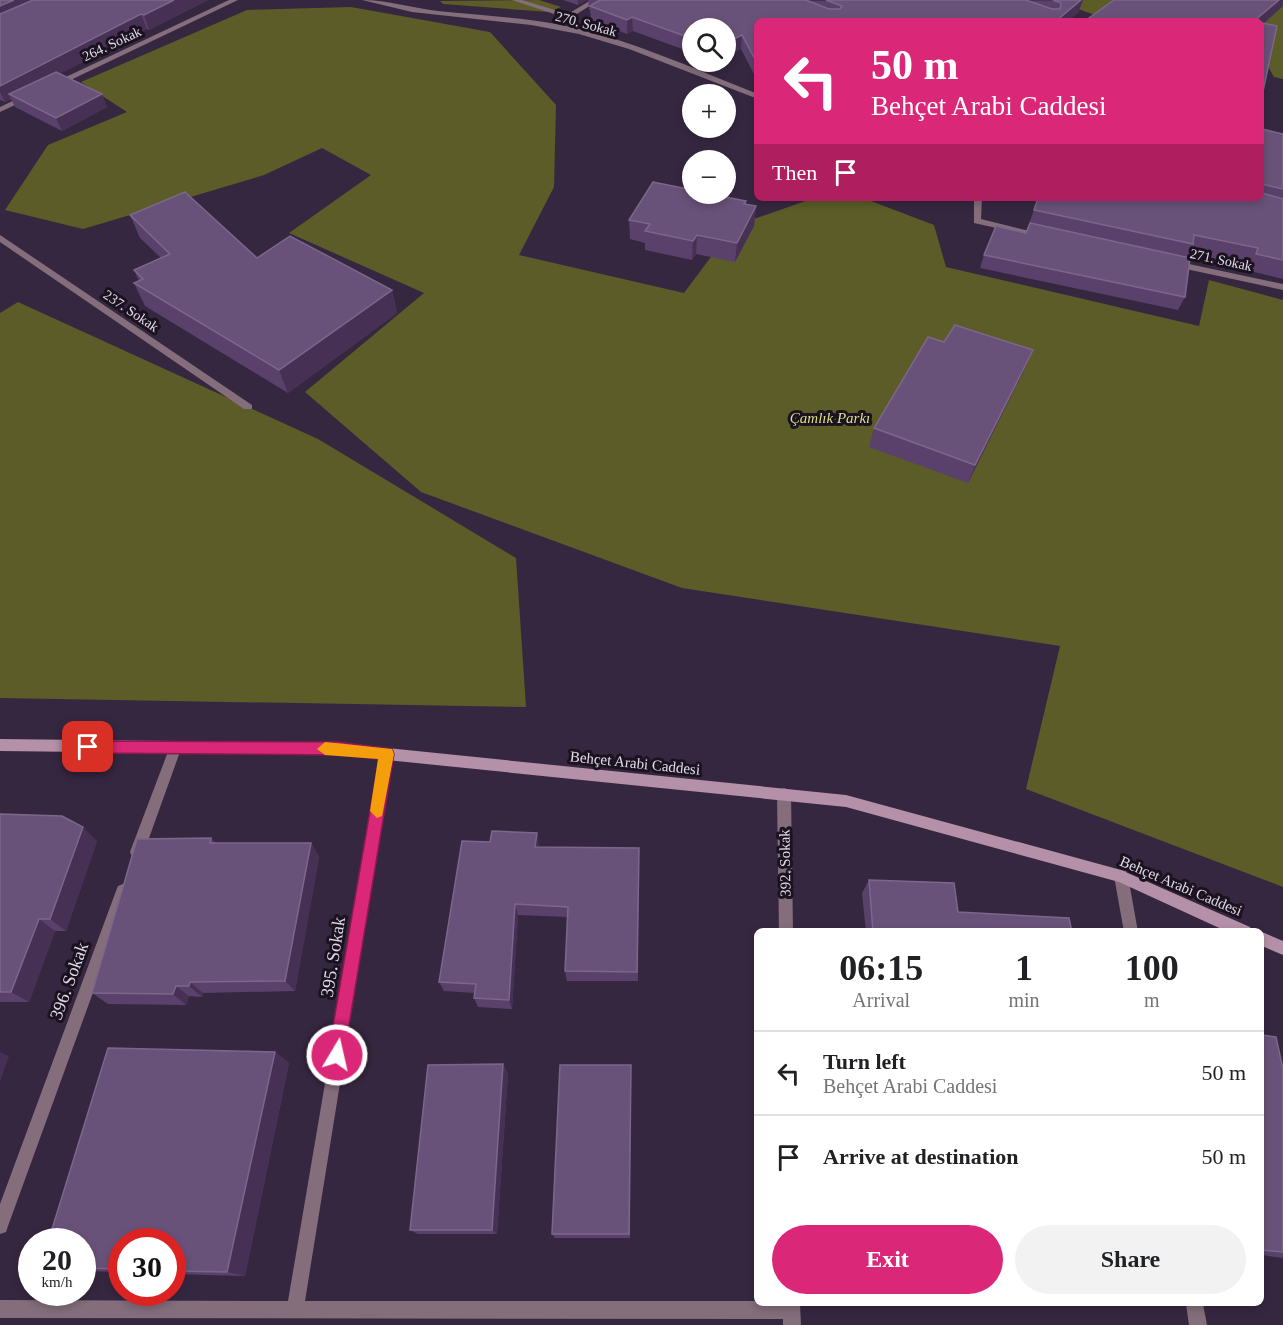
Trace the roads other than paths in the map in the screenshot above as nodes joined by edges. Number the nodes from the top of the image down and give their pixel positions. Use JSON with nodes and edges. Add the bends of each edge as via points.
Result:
{"nodes":[{"id":1,"x":235,"y":0,"type":"edge"},
{"id":2,"x":365,"y":0,"type":"edge"},
{"id":3,"x":414,"y":0,"type":"edge"},
{"id":4,"x":515,"y":0,"type":"edge"},
{"id":5,"x":596,"y":0,"type":"edge"},
{"id":6,"x":398,"y":9,"type":"junction"},
{"id":7,"x":570,"y":17,"type":"junction"},
{"id":8,"x":553,"y":26,"type":"junction"},
{"id":9,"x":43,"y":90,"type":"edge"},
{"id":10,"x":32,"y":95,"type":"edge"},
{"id":11,"x":754,"y":95,"type":"edge"},
{"id":12,"x":0,"y":110,"type":"edge"},
{"id":13,"x":978,"y":201,"type":"edge"},
{"id":14,"x":0,"y":238,"type":"edge"},
{"id":15,"x":1056,"y":238,"type":"edge"},
{"id":16,"x":1170,"y":263,"type":"edge"},
{"id":17,"x":1283,"y":287,"type":"edge"},
{"id":18,"x":248,"y":407,"type":"dead end"},
{"id":19,"x":0,"y":745,"type":"edge"},
{"id":20,"x":175,"y":749,"type":"junction"},
{"id":21,"x":387,"y":754,"type":"junction"},
{"id":22,"x":784,"y":794,"type":"junction"},
{"id":23,"x":1121,"y":876,"type":"junction"},
{"id":24,"x":786,"y":928,"type":"edge"},
{"id":25,"x":1130,"y":928,"type":"edge"},
{"id":26,"x":1236,"y":928,"type":"edge"},
{"id":27,"x":1264,"y":940,"type":"edge"},
{"id":28,"x":1283,"y":948,"type":"edge"},
{"id":29,"x":0,"y":1226,"type":"edge"},
{"id":30,"x":1195,"y":1306,"type":"edge"},
{"id":31,"x":0,"y":1309,"type":"edge"},
{"id":32,"x":295,"y":1309,"type":"junction"},
{"id":33,"x":792,"y":1313,"type":"edge"},
{"id":34,"x":1198,"y":1325,"type":"edge"}],
"edges":[{"from":1,"to":9,"type":"street","name":"264. Sokak"},
{"from":2,"to":6,"type":"street","name":"270. Sokak"},
{"from":3,"to":6,"type":"street"},
{"from":4,"to":7,"type":"street"},
{"from":5,"to":7,"type":"street"},
{"from":6,"to":8,"type":"street","name":"270. Sokak"},
{"from":7,"to":8,"type":"street"},
{"from":8,"to":11,"type":"street","name":"270. Sokak","via":[[591,34]]},
{"from":10,"to":12,"type":"street"},
{"from":13,"to":15,"type":"street","via":[[977,221]]},
{"from":14,"to":18,"type":"street","name":"237. Sokak"},
{"from":16,"to":17,"type":"street","name":"271. Sokak"},
{"from":19,"to":20,"type":"main road","name":"Behçet Arabi Caddesi"},
{"from":20,"to":21,"type":"main road","name":"Behçet Arabi Caddesi","via":[[338,749]]},
{"from":20,"to":29,"type":"street","name":"396. Sokak"},
{"from":21,"to":22,"type":"main road","name":"Behçet Arabi Caddesi"},
{"from":21,"to":32,"type":"street","name":"395. Sokak"},
{"from":22,"to":23,"type":"main road","name":"Behçet Arabi Caddesi","via":[[846,801]]},
{"from":22,"to":24,"type":"street","name":"392. Sokak"},
{"from":23,"to":25,"type":"street"},
{"from":23,"to":26,"type":"main road","name":"Behçet Arabi Caddesi"},
{"from":27,"to":28,"type":"main road"},
{"from":30,"to":34,"type":"street"},
{"from":31,"to":32,"type":"street"},
{"from":32,"to":33,"type":"street"}]}
